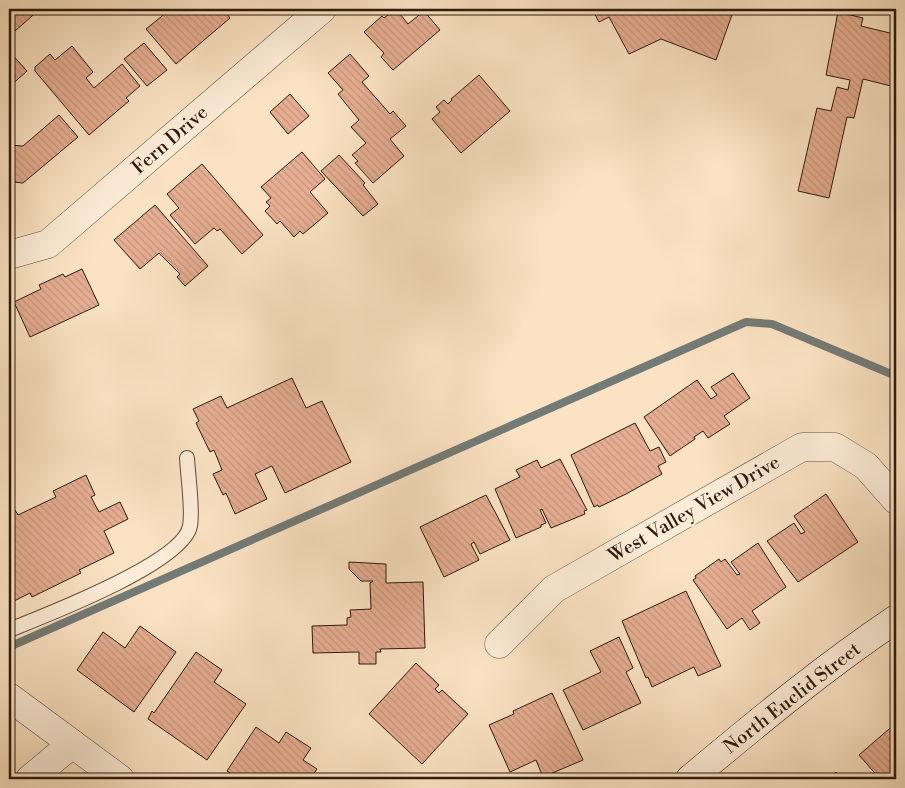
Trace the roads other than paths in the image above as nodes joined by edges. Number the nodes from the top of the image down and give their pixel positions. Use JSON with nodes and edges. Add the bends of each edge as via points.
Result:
{"nodes":[{"id":1,"x":322,"y":9,"type":"edge"},
{"id":2,"x":9,"y":255,"type":"edge"},
{"id":3,"x":187,"y":458,"type":"dead end"},
{"id":4,"x":896,"y":500,"type":"edge"},
{"id":5,"x":896,"y":619,"type":"edge"},
{"id":6,"x":9,"y":630,"type":"edge"},
{"id":7,"x":499,"y":644,"type":"dead end"},
{"id":8,"x":9,"y":697,"type":"edge"},
{"id":9,"x":72,"y":744,"type":"junction"},
{"id":10,"x":30,"y":779,"type":"edge"},
{"id":11,"x":120,"y":779,"type":"edge"},
{"id":12,"x":690,"y":779,"type":"edge"}],
"edges":[{"from":1,"to":2,"type":"street","name":"Fern Drive","via":[[48,244]]},
{"from":3,"to":6,"type":"lane","via":[[190,527],[173,551],[77,602]]},
{"from":4,"to":7,"type":"street","name":"West Valley View Drive","via":[[866,466],[835,447],[802,447],[554,589]]},
{"from":5,"to":12,"type":"street","name":"North Euclid Street","via":[[784,700]]},
{"from":8,"to":9,"type":"street"},
{"from":9,"to":10,"type":"street"},
{"from":9,"to":11,"type":"street"}]}
